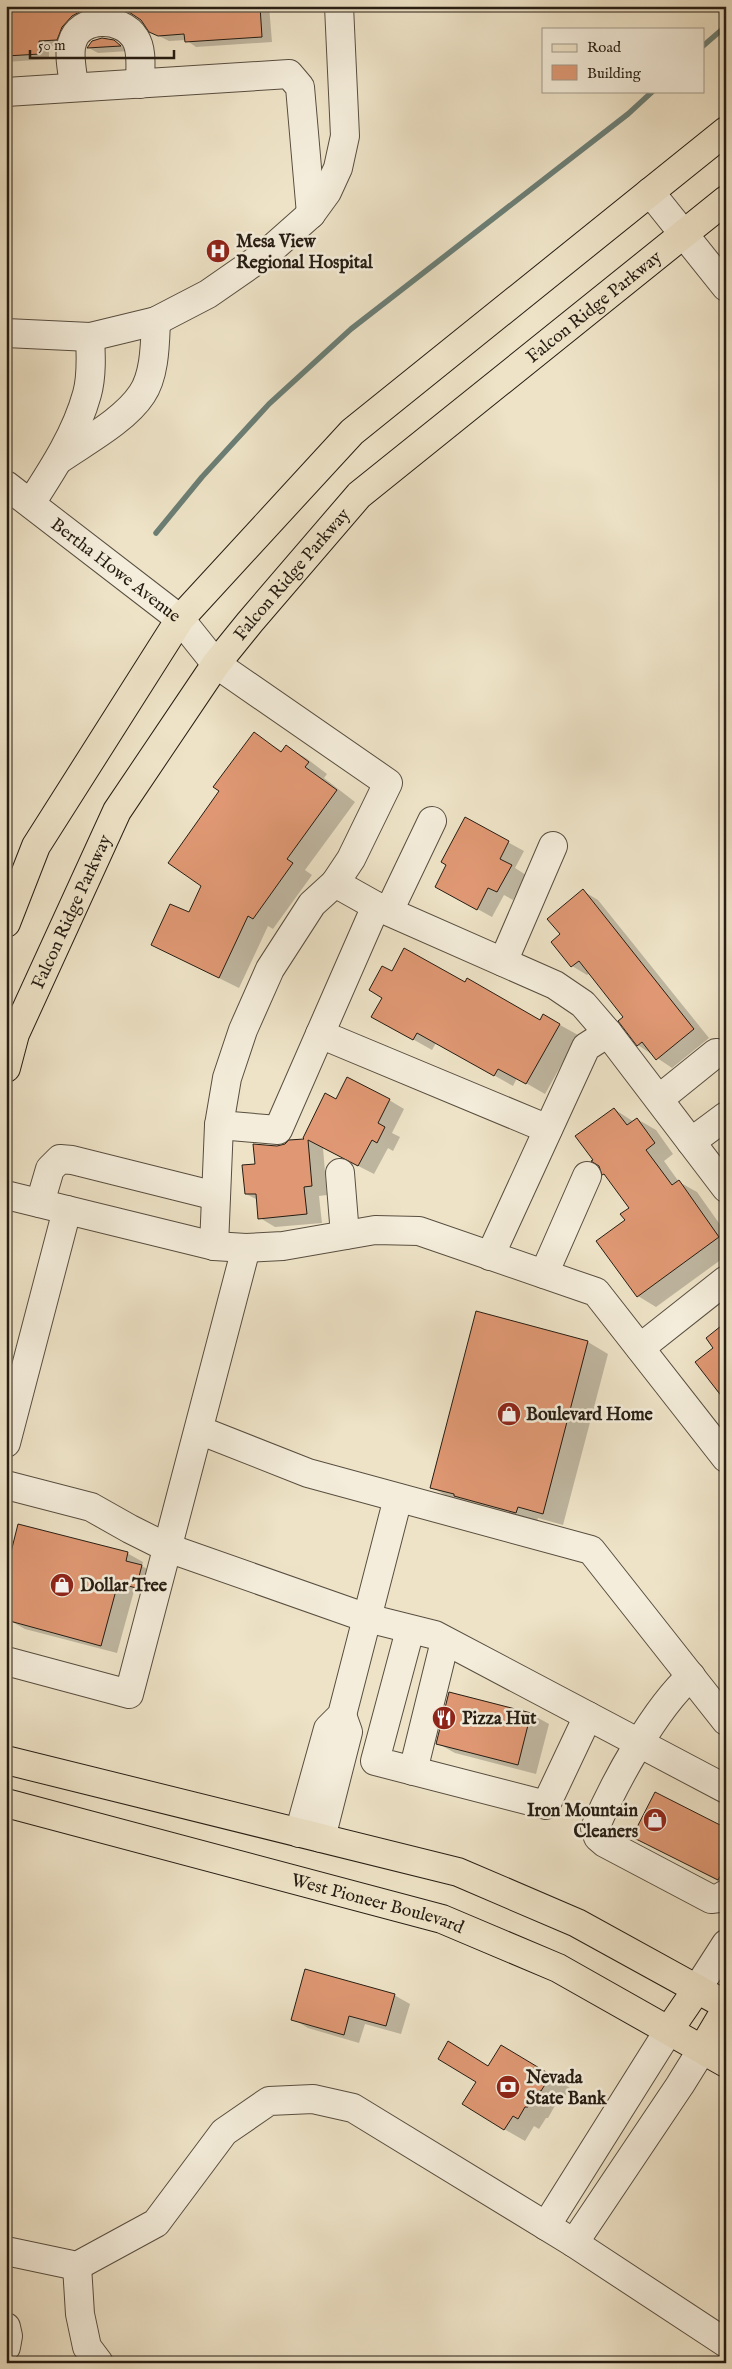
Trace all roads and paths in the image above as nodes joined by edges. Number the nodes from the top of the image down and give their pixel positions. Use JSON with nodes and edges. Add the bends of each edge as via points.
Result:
{"nodes":[{"id":1,"x":339,"y":6,"type":"edge"},
{"id":2,"x":140,"y":84,"type":"junction"},
{"id":3,"x":74,"y":86,"type":"junction"},
{"id":4,"x":6,"y":92,"type":"edge"},
{"id":5,"x":726,"y":131,"type":"edge"},
{"id":6,"x":650,"y":192,"type":"junction"},
{"id":7,"x":726,"y":200,"type":"edge"},
{"id":8,"x":311,"y":214,"type":"junction"},
{"id":9,"x":684,"y":234,"type":"junction"},
{"id":10,"x":726,"y":287,"type":"edge"},
{"id":11,"x":156,"y":321,"type":"junction"},
{"id":12,"x":6,"y":333,"type":"edge"},
{"id":13,"x":90,"y":336,"type":"junction"},
{"id":14,"x":60,"y":459,"type":"junction"},
{"id":15,"x":6,"y":485,"type":"edge"},
{"id":16,"x":31,"y":503,"type":"junction"},
{"id":17,"x":180,"y":618,"type":"junction"},
{"id":18,"x":216,"y":664,"type":"junction"},
{"id":19,"x":432,"y":821,"type":"dead end"},
{"id":20,"x":554,"y":846,"type":"dead end"},
{"id":21,"x":335,"y":883,"type":"junction"},
{"id":22,"x":383,"y":908,"type":"junction"},
{"id":23,"x":6,"y":923,"type":"edge"},
{"id":24,"x":503,"y":962,"type":"junction"},
{"id":25,"x":608,"y":1032,"type":"junction"},
{"id":26,"x":320,"y":1034,"type":"junction"},
{"id":27,"x":716,"y":1053,"type":"dead end"},
{"id":28,"x":6,"y":1068,"type":"edge"},
{"id":29,"x":658,"y":1099,"type":"junction"},
{"id":30,"x":726,"y":1116,"type":"edge"},
{"id":31,"x":219,"y":1126,"type":"junction"},
{"id":32,"x":548,"y":1129,"type":"junction"},
{"id":33,"x":691,"y":1142,"type":"junction"},
{"id":34,"x":340,"y":1173,"type":"dead end"},
{"id":35,"x":587,"y":1176,"type":"dead end"},
{"id":36,"x":726,"y":1188,"type":"edge"},
{"id":37,"x":6,"y":1195,"type":"edge"},
{"id":38,"x":216,"y":1196,"type":"junction"},
{"id":39,"x":40,"y":1203,"type":"junction"},
{"id":40,"x":67,"y":1210,"type":"junction"},
{"id":41,"x":345,"y":1235,"type":"junction"},
{"id":42,"x":214,"y":1246,"type":"junction"},
{"id":43,"x":246,"y":1248,"type":"junction"},
{"id":44,"x":490,"y":1256,"type":"junction"},
{"id":45,"x":544,"y":1274,"type":"junction"},
{"id":46,"x":726,"y":1280,"type":"edge"},
{"id":47,"x":640,"y":1348,"type":"junction"},
{"id":48,"x":199,"y":1430,"type":"junction"},
{"id":49,"x":6,"y":1443,"type":"edge"},
{"id":50,"x":726,"y":1458,"type":"edge"},
{"id":51,"x":6,"y":1484,"type":"edge"},
{"id":52,"x":398,"y":1498,"type":"junction"},
{"id":53,"x":168,"y":1548,"type":"junction"},
{"id":54,"x":367,"y":1618,"type":"junction"},
{"id":55,"x":410,"y":1630,"type":"junction"},
{"id":56,"x":445,"y":1641,"type":"junction"},
{"id":57,"x":6,"y":1662,"type":"edge"},
{"id":58,"x":691,"y":1676,"type":"junction"},
{"id":59,"x":588,"y":1716,"type":"junction"},
{"id":60,"x":726,"y":1721,"type":"edge"},
{"id":61,"x":640,"y":1742,"type":"junction"},
{"id":62,"x":6,"y":1760,"type":"edge"},
{"id":63,"x":413,"y":1771,"type":"junction"},
{"id":64,"x":726,"y":1790,"type":"edge"},
{"id":65,"x":6,"y":1803,"type":"edge"},
{"id":66,"x":310,"y":1836,"type":"junction"},
{"id":67,"x":726,"y":1894,"type":"edge"},
{"id":68,"x":726,"y":1944,"type":"edge"},
{"id":69,"x":697,"y":1989,"type":"junction"},
{"id":70,"x":726,"y":2006,"type":"edge"},
{"id":71,"x":726,"y":2009,"type":"edge"},
{"id":72,"x":669,"y":2030,"type":"junction"},
{"id":73,"x":703,"y":2048,"type":"junction"},
{"id":74,"x":726,"y":2063,"type":"edge"},
{"id":75,"x":546,"y":2226,"type":"junction"},
{"id":76,"x":574,"y":2243,"type":"junction"},
{"id":77,"x":6,"y":2251,"type":"edge"},
{"id":78,"x":78,"y":2266,"type":"junction"},
{"id":79,"x":6,"y":2327,"type":"edge"},
{"id":80,"x":726,"y":2343,"type":"edge"},
{"id":81,"x":6,"y":2347,"type":"edge"},
{"id":82,"x":87,"y":2357,"type":"edge"}],
"edges":[{"from":1,"to":8,"type":"street","via":[[345,136],[338,168],[327,192]]},
{"from":2,"to":3,"type":"street"},
{"from":2,"to":3,"type":"street","via":[[136,39],[126,27],[113,21],[91,24],[78,32],[72,44]]},
{"from":2,"to":8,"type":"street","via":[[289,74],[300,87]]},
{"from":3,"to":4,"type":"street"},
{"from":5,"to":6,"type":"main road"},
{"from":6,"to":9,"type":"street"},
{"from":6,"to":17,"type":"main road","via":[[352,432]]},
{"from":7,"to":9,"type":"main road","name":"Falcon Ridge Parkway"},
{"from":8,"to":11,"type":"street","via":[[267,253],[208,294]]},
{"from":9,"to":10,"type":"street"},
{"from":9,"to":18,"type":"main road","name":"Falcon Ridge Parkway","via":[[359,495]]},
{"from":11,"to":13,"type":"street"},
{"from":11,"to":14,"type":"street","via":[[154,357],[143,393],[118,418]]},
{"from":12,"to":13,"type":"street"},
{"from":13,"to":14,"type":"street","via":[[88,393]]},
{"from":14,"to":16,"type":"street"},
{"from":15,"to":16,"type":"street","name":"Bertha Howe Avenue"},
{"from":16,"to":17,"type":"street","name":"Bertha Howe Avenue"},
{"from":17,"to":18,"type":"street","name":"Bertha Howe Avenue"},
{"from":17,"to":23,"type":"main road","via":[[36,846]]},
{"from":18,"to":21,"type":"street","name":"Bertha Howe Avenue","via":[[388,784],[351,859]]},
{"from":18,"to":28,"type":"main road","name":"Falcon Ridge Parkway","via":[[117,811],[15,1034]]},
{"from":19,"to":22,"type":"street"},
{"from":20,"to":24,"type":"street"},
{"from":21,"to":22,"type":"street"},
{"from":21,"to":31,"type":"street","via":[[312,904],[270,969],[243,1030],[227,1078]]},
{"from":22,"to":24,"type":"street"},
{"from":22,"to":26,"type":"street"},
{"from":24,"to":25,"type":"street","via":[[555,985],[583,1004]]},
{"from":25,"to":29,"type":"street"},
{"from":25,"to":32,"type":"street","via":[[586,1047]]},
{"from":26,"to":31,"type":"street","via":[[278,1130]]},
{"from":26,"to":32,"type":"street"},
{"from":27,"to":29,"type":"street"},
{"from":29,"to":33,"type":"street"},
{"from":30,"to":33,"type":"street"},
{"from":31,"to":38,"type":"street"},
{"from":32,"to":44,"type":"street"},
{"from":33,"to":36,"type":"street"},
{"from":34,"to":41,"type":"street"},
{"from":35,"to":45,"type":"street"},
{"from":37,"to":39,"type":"street"},
{"from":38,"to":39,"type":"street","via":[[60,1159],[50,1169]]},
{"from":38,"to":42,"type":"street"},
{"from":39,"to":40,"type":"street"},
{"from":40,"to":42,"type":"street"},
{"from":40,"to":49,"type":"street"},
{"from":41,"to":43,"type":"street","via":[[283,1246]]},
{"from":41,"to":44,"type":"street","via":[[375,1230],[419,1231]]},
{"from":42,"to":43,"type":"street"},
{"from":43,"to":48,"type":"street"},
{"from":44,"to":45,"type":"street"},
{"from":45,"to":47,"type":"street","via":[[596,1292]]},
{"from":46,"to":47,"type":"street"},
{"from":47,"to":50,"type":"street"},
{"from":48,"to":52,"type":"street","via":[[308,1473]]},
{"from":48,"to":53,"type":"street"},
{"from":51,"to":53,"type":"street","via":[[92,1507]]},
{"from":52,"to":54,"type":"street"},
{"from":52,"to":58,"type":"street","via":[[591,1550]]},
{"from":53,"to":54,"type":"street"},
{"from":53,"to":57,"type":"street","via":[[129,1694]]},
{"from":54,"to":55,"type":"street"},
{"from":54,"to":66,"type":"street","via":[[342,1715],[348,1732]]},
{"from":55,"to":56,"type":"street"},
{"from":55,"to":63,"type":"street","via":[[376,1761]]},
{"from":56,"to":59,"type":"street"},
{"from":56,"to":63,"type":"street"},
{"from":58,"to":60,"type":"street"},
{"from":58,"to":61,"type":"street","via":[[660,1712]]},
{"from":59,"to":61,"type":"street"},
{"from":59,"to":63,"type":"street","via":[[546,1805]]},
{"from":61,"to":64,"type":"street"},
{"from":61,"to":67,"type":"street","via":[[599,1820],[596,1828],[598,1837],[710,1899]]},
{"from":62,"to":66,"type":"main road"},
{"from":65,"to":72,"type":"main road","name":"West Pioneer Boulevard","via":[[442,1919],[558,1968]]},
{"from":66,"to":69,"type":"main road","via":[[458,1872],[577,1923]]},
{"from":68,"to":69,"type":"street"},
{"from":69,"to":70,"type":"main road"},
{"from":69,"to":72,"type":"main road"},
{"from":71,"to":73,"type":"main road"},
{"from":72,"to":73,"type":"main road","name":"West Pioneer Boulevard"},
{"from":72,"to":75,"type":"street"},
{"from":73,"to":74,"type":"main road","name":"West Pioneer Boulevard"},
{"from":73,"to":76,"type":"street"},
{"from":75,"to":76,"type":"street"},
{"from":75,"to":78,"type":"street","via":[[353,2108],[313,2099],[269,2101],[224,2132],[156,2223]]},
{"from":76,"to":80,"type":"street"},
{"from":77,"to":78,"type":"street"},
{"from":78,"to":82,"type":"street","via":[[80,2314]]},
{"from":79,"to":81,"type":"street"}]}
